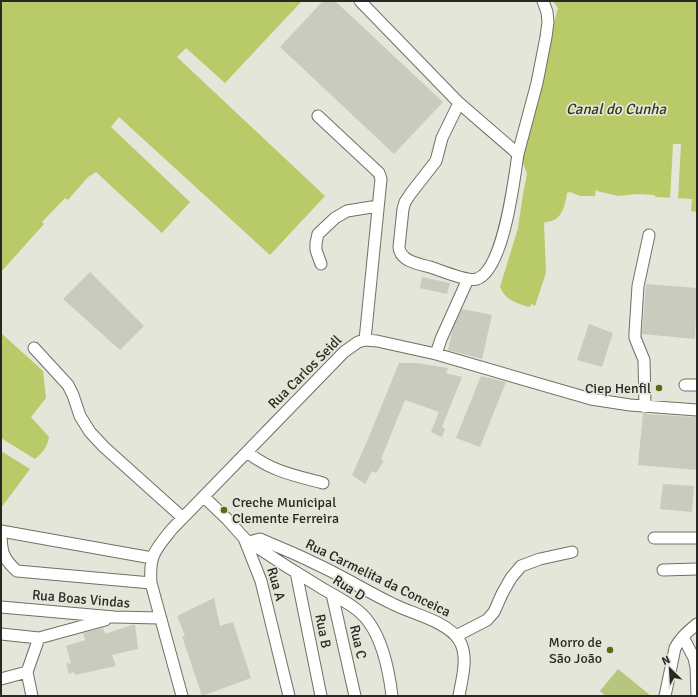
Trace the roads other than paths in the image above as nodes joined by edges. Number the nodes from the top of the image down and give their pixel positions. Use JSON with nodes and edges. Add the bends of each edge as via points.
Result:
{"nodes":[{"id":1,"x":360,"y":1,"type":"edge"},
{"id":2,"x":543,"y":1,"type":"edge"},
{"id":3,"x":459,"y":103,"type":"junction"},
{"id":4,"x":318,"y":116,"type":"dead end"},
{"id":5,"x":518,"y":154,"type":"junction"},
{"id":6,"x":378,"y":206,"type":"junction"},
{"id":7,"x":649,"y":235,"type":"dead end"},
{"id":8,"x":321,"y":264,"type":"dead end"},
{"id":9,"x":468,"y":279,"type":"junction"},
{"id":10,"x":365,"y":340,"type":"junction"},
{"id":11,"x":34,"y":348,"type":"dead end"},
{"id":12,"x":436,"y":354,"type":"junction"},
{"id":13,"x":685,"y":385,"type":"dead end"},
{"id":14,"x":697,"y":385,"type":"edge"},
{"id":15,"x":645,"y":407,"type":"junction"},
{"id":16,"x":697,"y":410,"type":"edge"},
{"id":17,"x":247,"y":452,"type":"junction"},
{"id":18,"x":323,"y":483,"type":"dead end"},
{"id":19,"x":204,"y":496,"type":"junction"},
{"id":20,"x":183,"y":518,"type":"junction"},
{"id":21,"x":1,"y":531,"type":"edge"},
{"id":22,"x":654,"y":538,"type":"dead end"},
{"id":23,"x":697,"y":538,"type":"edge"},
{"id":24,"x":247,"y":540,"type":"junction"},
{"id":25,"x":572,"y":552,"type":"dead end"},
{"id":26,"x":152,"y":558,"type":"junction"},
{"id":27,"x":697,"y":569,"type":"edge"},
{"id":28,"x":662,"y":570,"type":"dead end"},
{"id":29,"x":296,"y":572,"type":"junction"},
{"id":30,"x":151,"y":583,"type":"junction"},
{"id":31,"x":332,"y":594,"type":"junction"},
{"id":32,"x":1,"y":607,"type":"edge"},
{"id":33,"x":114,"y":618,"type":"junction"},
{"id":34,"x":160,"y":618,"type":"junction"},
{"id":35,"x":697,"y":624,"type":"edge"},
{"id":36,"x":1,"y":634,"type":"edge"},
{"id":37,"x":456,"y":636,"type":"junction"},
{"id":38,"x":683,"y":637,"type":"junction"},
{"id":39,"x":39,"y":638,"type":"junction"},
{"id":40,"x":27,"y":672,"type":"junction"},
{"id":41,"x":1,"y":679,"type":"edge"},
{"id":42,"x":32,"y":696,"type":"edge"},
{"id":43,"x":182,"y":696,"type":"edge"},
{"id":44,"x":289,"y":696,"type":"edge"},
{"id":45,"x":321,"y":696,"type":"edge"},
{"id":46,"x":355,"y":696,"type":"edge"},
{"id":47,"x":392,"y":696,"type":"edge"},
{"id":48,"x":459,"y":696,"type":"edge"},
{"id":49,"x":665,"y":696,"type":"edge"},
{"id":50,"x":696,"y":696,"type":"edge"}],
"edges":[{"from":1,"to":3,"type":"street"},
{"from":2,"to":5,"type":"street","via":[[548,22],[546,37]]},
{"from":3,"to":5,"type":"street"},
{"from":3,"to":9,"type":"street","via":[[442,138],[436,161],[405,202],[399,249],[403,256],[416,263]]},
{"from":4,"to":6,"type":"street","via":[[379,172],[381,179]]},
{"from":5,"to":9,"type":"street","via":[[500,246],[484,275],[478,279]]},
{"from":6,"to":8,"type":"street","via":[[347,211],[318,234],[316,250]]},
{"from":6,"to":10,"type":"street"},
{"from":7,"to":15,"type":"street","via":[[638,286],[635,333],[644,360]]},
{"from":9,"to":12,"type":"street"},
{"from":10,"to":12,"type":"street","name":"Rua Carlos Seidl"},
{"from":10,"to":17,"type":"street","name":"Rua Carlos Seidl","via":[[344,352]]},
{"from":11,"to":20,"type":"street","via":[[68,385],[80,416],[90,432]]},
{"from":12,"to":15,"type":"street","name":"Rua Carlos Seidl","via":[[591,399]]},
{"from":13,"to":14,"type":"street"},
{"from":15,"to":16,"type":"street","name":"Rua Carlos Seidl"},
{"from":17,"to":18,"type":"street","via":[[260,462],[282,472]]},
{"from":17,"to":19,"type":"street","name":"Rua Carlos Seidl"},
{"from":19,"to":20,"type":"street","name":"Rua Carlos Seidl"},
{"from":19,"to":24,"type":"street","name":"Rua A"},
{"from":20,"to":26,"type":"street","name":"Rua Carlos Seidl","via":[[158,545]]},
{"from":21,"to":26,"type":"street"},
{"from":21,"to":30,"type":"street","via":[[4,556],[17,571]]},
{"from":22,"to":23,"type":"street"},
{"from":24,"to":29,"type":"street","name":"Rua D"},
{"from":24,"to":37,"type":"street","name":"Rua Carmelita da Conceica","via":[[267,542],[315,563],[393,604],[446,628]]},
{"from":24,"to":44,"type":"street","name":"Rua A","via":[[261,581]]},
{"from":25,"to":37,"type":"street","via":[[521,566],[511,578],[494,612],[487,620]]},
{"from":26,"to":30,"type":"street","name":"Rua Carlos Seidl"},
{"from":27,"to":28,"type":"street"},
{"from":29,"to":31,"type":"street","name":"Rua D"},
{"from":29,"to":45,"type":"street","name":"Rua B"},
{"from":30,"to":34,"type":"street","name":"Rua Carlos Seidl"},
{"from":31,"to":46,"type":"street","name":"Rua C"},
{"from":31,"to":47,"type":"street","name":"Rua D","via":[[360,612],[368,621],[380,643]]},
{"from":32,"to":33,"type":"street","name":"Rua Boas Vindas"},
{"from":33,"to":34,"type":"street","name":"Rua Boas Vindas"},
{"from":33,"to":39,"type":"street"},
{"from":34,"to":43,"type":"street","name":"Rua Carlos Seidl"},
{"from":35,"to":38,"type":"street"},
{"from":36,"to":39,"type":"street"},
{"from":37,"to":48,"type":"street","name":"Rua Carmelita da Conceica","via":[[464,654]]},
{"from":38,"to":49,"type":"street","via":[[675,648]]},
{"from":38,"to":50,"type":"street","via":[[696,667]]},
{"from":39,"to":40,"type":"street"},
{"from":40,"to":41,"type":"street"},
{"from":40,"to":42,"type":"street"}]}
